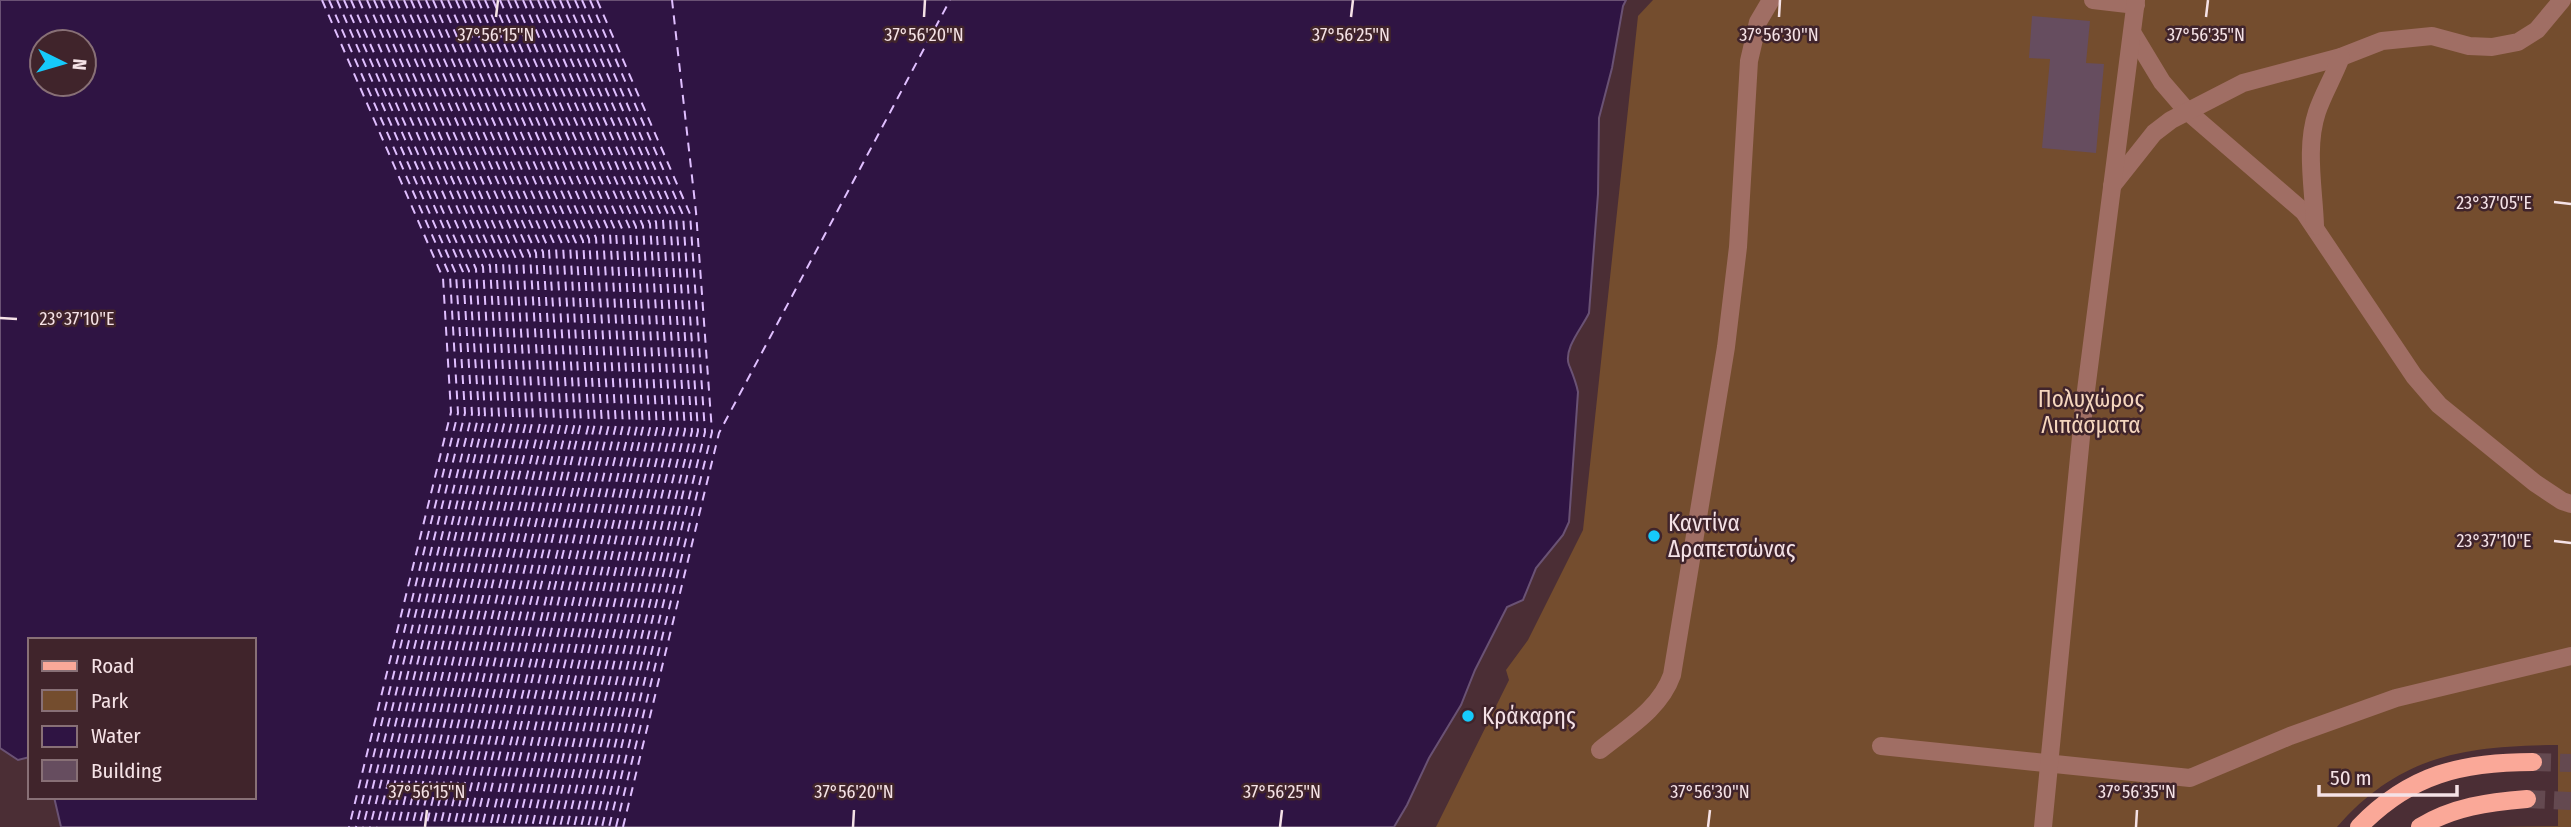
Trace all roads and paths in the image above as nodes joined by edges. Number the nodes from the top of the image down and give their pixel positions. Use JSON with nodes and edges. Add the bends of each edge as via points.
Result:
{"nodes":[{"id":1,"x":1771,"y":0,"type":"edge"},
{"id":2,"x":2093,"y":0,"type":"edge"},
{"id":3,"x":2563,"y":0,"type":"edge"},
{"id":4,"x":2136,"y":2,"type":"edge"},
{"id":5,"x":2133,"y":34,"type":"junction"},
{"id":6,"x":2341,"y":57,"type":"junction"},
{"id":7,"x":2187,"y":111,"type":"junction"},
{"id":8,"x":2112,"y":186,"type":"junction"},
{"id":9,"x":2315,"y":226,"type":"junction"},
{"id":10,"x":2571,"y":504,"type":"edge"},
{"id":11,"x":2571,"y":656,"type":"edge"},
{"id":12,"x":1881,"y":746,"type":"dead end"},
{"id":13,"x":1600,"y":750,"type":"dead end"},
{"id":14,"x":2533,"y":762,"type":"tunnel mouth"},
{"id":15,"x":2048,"y":763,"type":"junction"},
{"id":16,"x":2527,"y":799,"type":"tunnel mouth"},
{"id":17,"x":2043,"y":827,"type":"edge"},
{"id":18,"x":2359,"y":827,"type":"edge"},
{"id":19,"x":2420,"y":827,"type":"edge"}],
"edges":[{"from":1,"to":13,"type":"street","via":[[1758,22],[1749,61],[1728,334],[1672,675],[1656,704]]},
{"from":2,"to":4,"type":"street"},
{"from":3,"to":6,"type":"street","via":[[2537,30],[2518,42],[2469,46],[2432,36],[2382,41]]},
{"from":4,"to":5,"type":"street"},
{"from":5,"to":7,"type":"street","via":[[2162,82]]},
{"from":5,"to":8,"type":"street"},
{"from":6,"to":7,"type":"street","via":[[2243,83]]},
{"from":6,"to":9,"type":"street","via":[[2312,134]]},
{"from":7,"to":8,"type":"street","via":[[2154,133]]},
{"from":7,"to":9,"type":"street"},
{"from":8,"to":15,"type":"street","via":[[2084,405]]},
{"from":9,"to":10,"type":"street","via":[[2414,376],[2439,405],[2535,482]]},
{"from":11,"to":15,"type":"street","via":[[2396,698],[2190,778]]},
{"from":12,"to":15,"type":"street"},
{"from":14,"to":18,"type":"main road","via":[[2474,764],[2424,780]]},
{"from":15,"to":17,"type":"street"},
{"from":16,"to":19,"type":"main road","via":[[2463,807]]}]}
